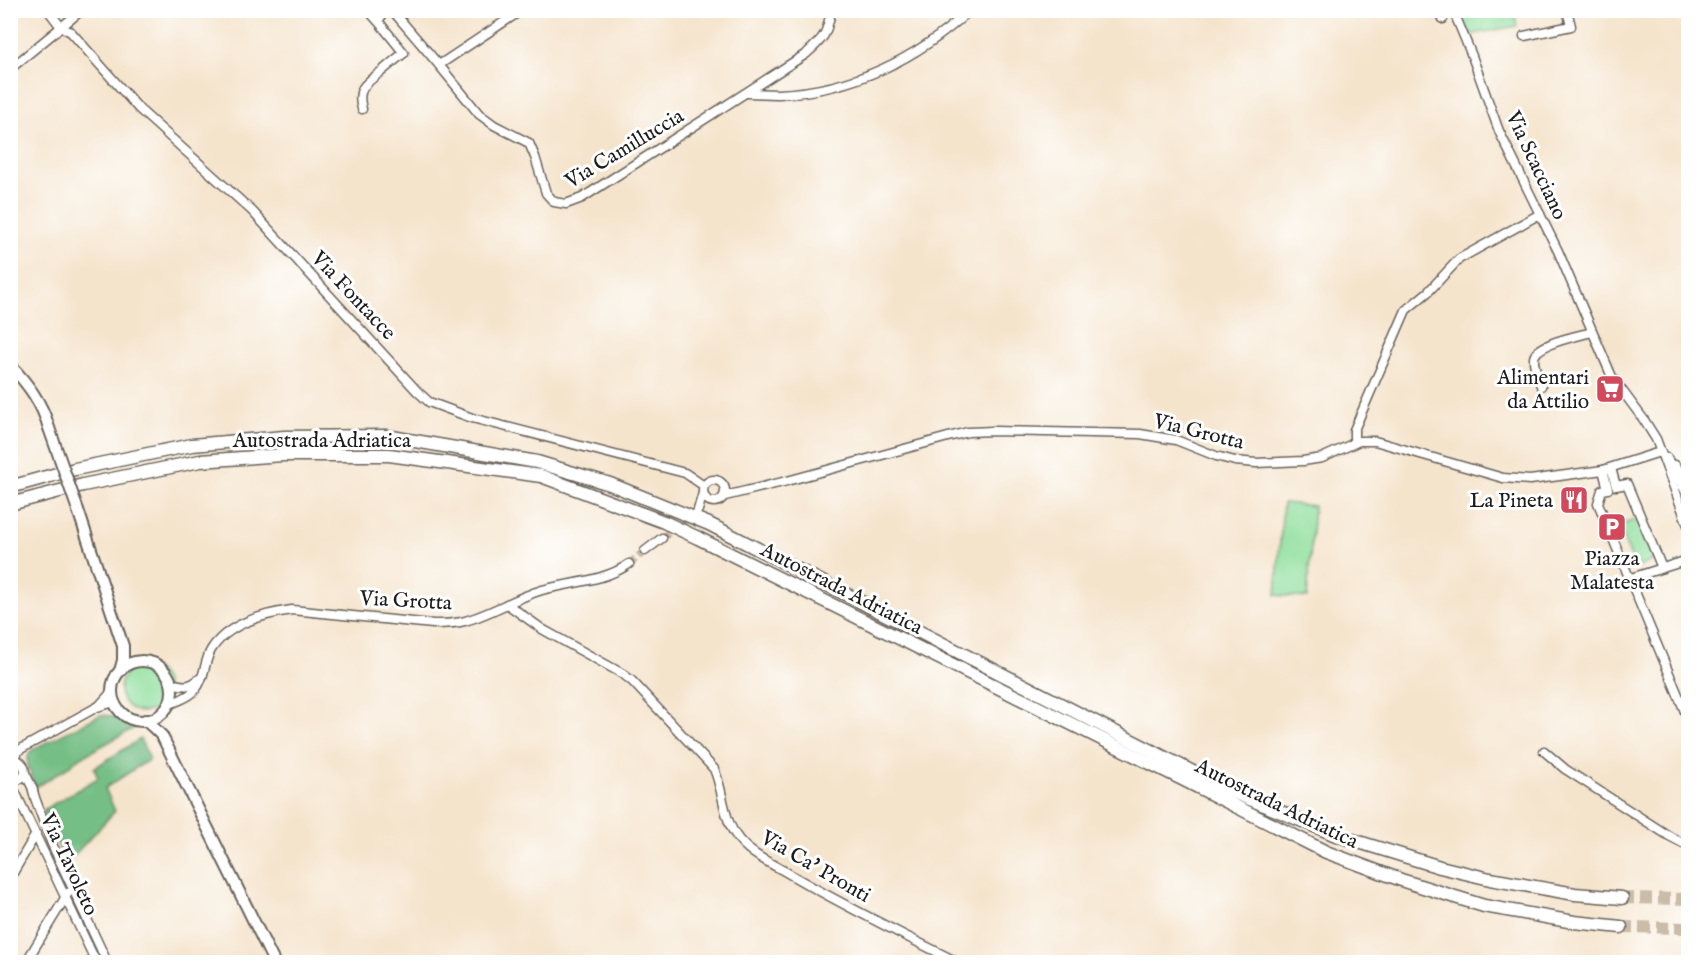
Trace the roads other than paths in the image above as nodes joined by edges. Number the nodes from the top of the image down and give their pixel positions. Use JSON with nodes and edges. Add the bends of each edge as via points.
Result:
{"nodes":[{"id":1,"x":48,"y":10,"type":"edge"},
{"id":2,"x":82,"y":10,"type":"edge"},
{"id":3,"x":368,"y":10,"type":"edge"},
{"id":4,"x":386,"y":10,"type":"edge"},
{"id":5,"x":392,"y":10,"type":"edge"},
{"id":6,"x":522,"y":10,"type":"edge"},
{"id":7,"x":831,"y":10,"type":"edge"},
{"id":8,"x":970,"y":10,"type":"edge"},
{"id":9,"x":1453,"y":10,"type":"edge"},
{"id":10,"x":1567,"y":10,"type":"edge"},
{"id":11,"x":378,"y":21,"type":"junction"},
{"id":12,"x":61,"y":27,"type":"junction"},
{"id":13,"x":1524,"y":36,"type":"dead end"},
{"id":14,"x":439,"y":65,"type":"junction"},
{"id":15,"x":10,"y":69,"type":"edge"},
{"id":16,"x":747,"y":93,"type":"junction"},
{"id":17,"x":362,"y":109,"type":"dead end"},
{"id":18,"x":1540,"y":214,"type":"junction"},
{"id":19,"x":1592,"y":333,"type":"junction"},
{"id":20,"x":10,"y":364,"type":"edge"},
{"id":21,"x":1541,"y":386,"type":"dead end"},
{"id":22,"x":1354,"y":443,"type":"junction"},
{"id":23,"x":1663,"y":454,"type":"junction"},
{"id":24,"x":1607,"y":469,"type":"junction"},
{"id":25,"x":1689,"y":481,"type":"edge"},
{"id":26,"x":10,"y":487,"type":"edge"},
{"id":27,"x":703,"y":489,"type":"junction"},
{"id":28,"x":725,"y":496,"type":"junction"},
{"id":29,"x":1689,"y":496,"type":"edge"},
{"id":30,"x":711,"y":502,"type":"junction"},
{"id":31,"x":10,"y":504,"type":"edge"},
{"id":32,"x":1689,"y":525,"type":"edge"},
{"id":33,"x":662,"y":538,"type":"tunnel mouth"},
{"id":34,"x":645,"y":551,"type":"tunnel mouth"},
{"id":35,"x":1689,"y":560,"type":"edge"},
{"id":36,"x":629,"y":564,"type":"tunnel mouth"},
{"id":37,"x":1662,"y":568,"type":"junction"},
{"id":38,"x":1630,"y":578,"type":"junction"},
{"id":39,"x":507,"y":604,"type":"junction"},
{"id":40,"x":123,"y":646,"type":"junction"},
{"id":41,"x":140,"y":661,"type":"junction"},
{"id":42,"x":120,"y":671,"type":"junction"},
{"id":43,"x":202,"y":677,"type":"junction"},
{"id":44,"x":171,"y":683,"type":"junction"},
{"id":45,"x":113,"y":687,"type":"junction"},
{"id":46,"x":116,"y":704,"type":"junction"},
{"id":47,"x":98,"y":707,"type":"junction"},
{"id":48,"x":165,"y":710,"type":"junction"},
{"id":49,"x":1687,"y":714,"type":"edge"},
{"id":50,"x":145,"y":720,"type":"junction"},
{"id":51,"x":1689,"y":728,"type":"edge"},
{"id":52,"x":162,"y":736,"type":"junction"},
{"id":53,"x":31,"y":744,"type":"junction"},
{"id":54,"x":1544,"y":751,"type":"dead end"},
{"id":55,"x":12,"y":761,"type":"edge"},
{"id":56,"x":25,"y":769,"type":"junction"},
{"id":57,"x":13,"y":781,"type":"edge"},
{"id":58,"x":34,"y":798,"type":"junction"},
{"id":59,"x":36,"y":834,"type":"junction"},
{"id":60,"x":1689,"y":846,"type":"edge"},
{"id":61,"x":10,"y":878,"type":"edge"},
{"id":62,"x":72,"y":887,"type":"junction"},
{"id":63,"x":66,"y":896,"type":"junction"},
{"id":64,"x":1622,"y":898,"type":"tunnel mouth"},
{"id":65,"x":1621,"y":927,"type":"tunnel mouth"},
{"id":66,"x":94,"y":961,"type":"edge"},
{"id":67,"x":957,"y":962,"type":"edge"},
{"id":68,"x":26,"y":963,"type":"edge"},
{"id":69,"x":107,"y":963,"type":"edge"},
{"id":70,"x":274,"y":963,"type":"edge"}],
"edges":[{"from":1,"to":12,"type":"street","name":"Via Fontacce"},
{"from":2,"to":12,"type":"street"},
{"from":3,"to":11,"type":"street"},
{"from":4,"to":11,"type":"street"},
{"from":5,"to":14,"type":"street","name":"Via Camilluccia"},
{"from":6,"to":14,"type":"street"},
{"from":7,"to":16,"type":"street","name":"Via Camilluccia","via":[[822,40]]},
{"from":8,"to":16,"type":"street","via":[[923,47],[884,70],[813,90]]},
{"from":9,"to":18,"type":"street","name":"Via Scacciano","via":[[1499,131]]},
{"from":10,"to":13,"type":"street","via":[[1571,26]]},
{"from":11,"to":17,"type":"street","via":[[404,53],[362,88]]},
{"from":12,"to":15,"type":"street"},
{"from":12,"to":27,"type":"street","name":"Via Fontacce","via":[[71,32],[139,110],[252,211],[429,402],[472,418],[685,473]]},
{"from":14,"to":16,"type":"street","name":"Via Camilluccia","via":[[479,114],[529,143],[546,193],[554,202],[566,204],[582,198]]},
{"from":18,"to":19,"type":"street","name":"Via Scacciano"},
{"from":18,"to":22,"type":"street","via":[[1459,258],[1406,310],[1354,430]]},
{"from":19,"to":21,"type":"street","via":[[1537,351],[1534,361]]},
{"from":19,"to":23,"type":"street","name":"Via Scacciano","via":[[1612,377]]},
{"from":20,"to":40,"type":"main road","bridge":true,"via":[[31,389],[49,428]]},
{"from":22,"to":24,"type":"street","name":"Via Grotta","via":[[1375,441],[1503,478],[1530,480]]},
{"from":22,"to":28,"type":"street","name":"Via Grotta","via":[[1304,462],[1256,463],[1235,461],[1176,440],[1140,434],[968,432]]},
{"from":23,"to":24,"type":"street","name":"Via Grotta"},
{"from":23,"to":25,"type":"street"},
{"from":23,"to":29,"type":"street"},
{"from":23,"to":32,"type":"street","name":"Via Scacciano"},
{"from":24,"to":37,"type":"street","via":[[1616,486],[1627,484]]},
{"from":24,"to":38,"type":"street","via":[[1608,489],[1602,490],[1598,503]]},
{"from":26,"to":64,"type":"highway","name":"Autostrada Adriatica","via":[[192,445],[284,437],[386,436],[537,462],[610,484],[709,524],[1226,789],[1336,835],[1491,879]]},
{"from":27,"to":28,"type":"street","via":[[716,479],[724,485]]},
{"from":27,"to":30,"type":"street"},
{"from":27,"to":30,"type":"street","via":[[698,510]]},
{"from":28,"to":30,"type":"street"},
{"from":31,"to":65,"type":"highway","name":"Autostrada Adriatica","via":[[200,461],[283,455],[388,455],[541,476],[698,538],[1326,852],[1484,906]]},
{"from":33,"to":34,"type":"street"},
{"from":35,"to":37,"type":"street"},
{"from":36,"to":39,"type":"street","name":"Via Grotta","via":[[607,576],[539,591]]},
{"from":37,"to":38,"type":"street"},
{"from":38,"to":49,"type":"street"},
{"from":39,"to":43,"type":"street","name":"Via Grotta","via":[[450,624],[292,610],[273,613],[224,634],[210,652]]},
{"from":39,"to":67,"type":"street","name":"Via Ca' Pronti","via":[[632,681],[714,769],[729,820],[742,844],[809,886]]},
{"from":40,"to":41,"type":"main road"},
{"from":40,"to":42,"type":"main road"},
{"from":41,"to":42,"type":"main road"},
{"from":41,"to":44,"type":"main road","via":[[159,666]]},
{"from":42,"to":45,"type":"main road"},
{"from":43,"to":44,"type":"street","via":[[190,686]]},
{"from":43,"to":48,"type":"street","name":"Via Grotta","via":[[196,689]]},
{"from":44,"to":48,"type":"main road"},
{"from":45,"to":46,"type":"main road"},
{"from":45,"to":47,"type":"street"},
{"from":46,"to":47,"type":"street"},
{"from":46,"to":50,"type":"main road","via":[[128,717]]},
{"from":47,"to":53,"type":"street"},
{"from":48,"to":50,"type":"main road"},
{"from":48,"to":52,"type":"main road"},
{"from":49,"to":51,"type":"street"},
{"from":50,"to":52,"type":"main road"},
{"from":52,"to":70,"type":"main road"},
{"from":53,"to":55,"type":"street","via":[[19,750]]},
{"from":53,"to":56,"type":"street","via":[[24,755]]},
{"from":54,"to":60,"type":"street","via":[[1564,768]]},
{"from":55,"to":56,"type":"street","via":[[19,761]]},
{"from":56,"to":57,"type":"street","via":[[23,778]]},
{"from":56,"to":58,"type":"street","name":"Via Tavoleto"},
{"from":57,"to":58,"type":"street","name":"Via Tavoleto","via":[[26,786]]},
{"from":57,"to":59,"type":"street","name":"Via Tavoleto"},
{"from":58,"to":62,"type":"street","name":"Via Tavoleto"},
{"from":59,"to":61,"type":"street"},
{"from":59,"to":63,"type":"street","name":"Via Tavoleto"},
{"from":62,"to":63,"type":"street"},
{"from":62,"to":69,"type":"street","name":"Via Tavoleto"},
{"from":63,"to":66,"type":"street","name":"Via Tavoleto"},
{"from":63,"to":68,"type":"street"}]}
